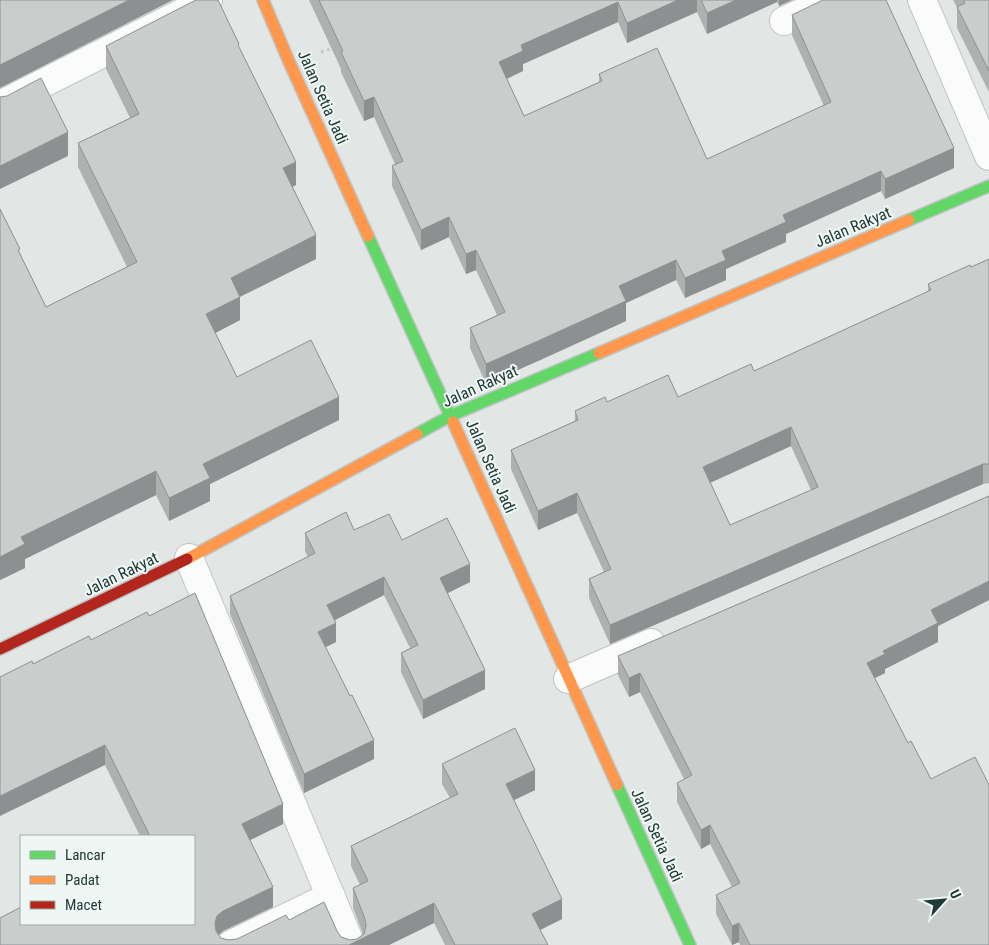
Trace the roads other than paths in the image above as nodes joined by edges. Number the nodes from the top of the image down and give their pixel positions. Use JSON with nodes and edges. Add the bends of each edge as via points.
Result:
{"nodes":[{"id":1,"x":208,"y":0,"type":"edge"},
{"id":2,"x":262,"y":0,"type":"edge"},
{"id":3,"x":829,"y":0,"type":"edge"},
{"id":4,"x":922,"y":0,"type":"edge"},
{"id":5,"x":784,"y":21,"type":"dead end"},
{"id":6,"x":0,"y":105,"type":"edge"},
{"id":7,"x":989,"y":156,"type":"edge"},
{"id":8,"x":989,"y":186,"type":"edge"},
{"id":9,"x":450,"y":416,"type":"junction"},
{"id":10,"x":189,"y":558,"type":"junction"},
{"id":11,"x":678,"y":632,"type":"edge"},
{"id":12,"x":0,"y":648,"type":"edge"},
{"id":13,"x":568,"y":679,"type":"junction"},
{"id":14,"x":331,"y":896,"type":"junction"},
{"id":15,"x":230,"y":945,"type":"edge"},
{"id":16,"x":351,"y":945,"type":"edge"},
{"id":17,"x":690,"y":945,"type":"edge"}],
"edges":[{"from":1,"to":6,"type":"street"},
{"from":2,"to":9,"type":"street","name":"Jalan Setia Jadi"},
{"from":3,"to":5,"type":"street"},
{"from":4,"to":7,"type":"street"},
{"from":8,"to":9,"type":"street","name":"Jalan Rakyat"},
{"from":9,"to":10,"type":"street","name":"Jalan Rakyat"},
{"from":9,"to":13,"type":"street","name":"Jalan Setia Jadi"},
{"from":10,"to":12,"type":"street","name":"Jalan Rakyat"},
{"from":10,"to":14,"type":"street"},
{"from":11,"to":13,"type":"street"},
{"from":13,"to":17,"type":"street","name":"Jalan Setia Jadi"},
{"from":14,"to":15,"type":"street"},
{"from":14,"to":16,"type":"street"}]}
